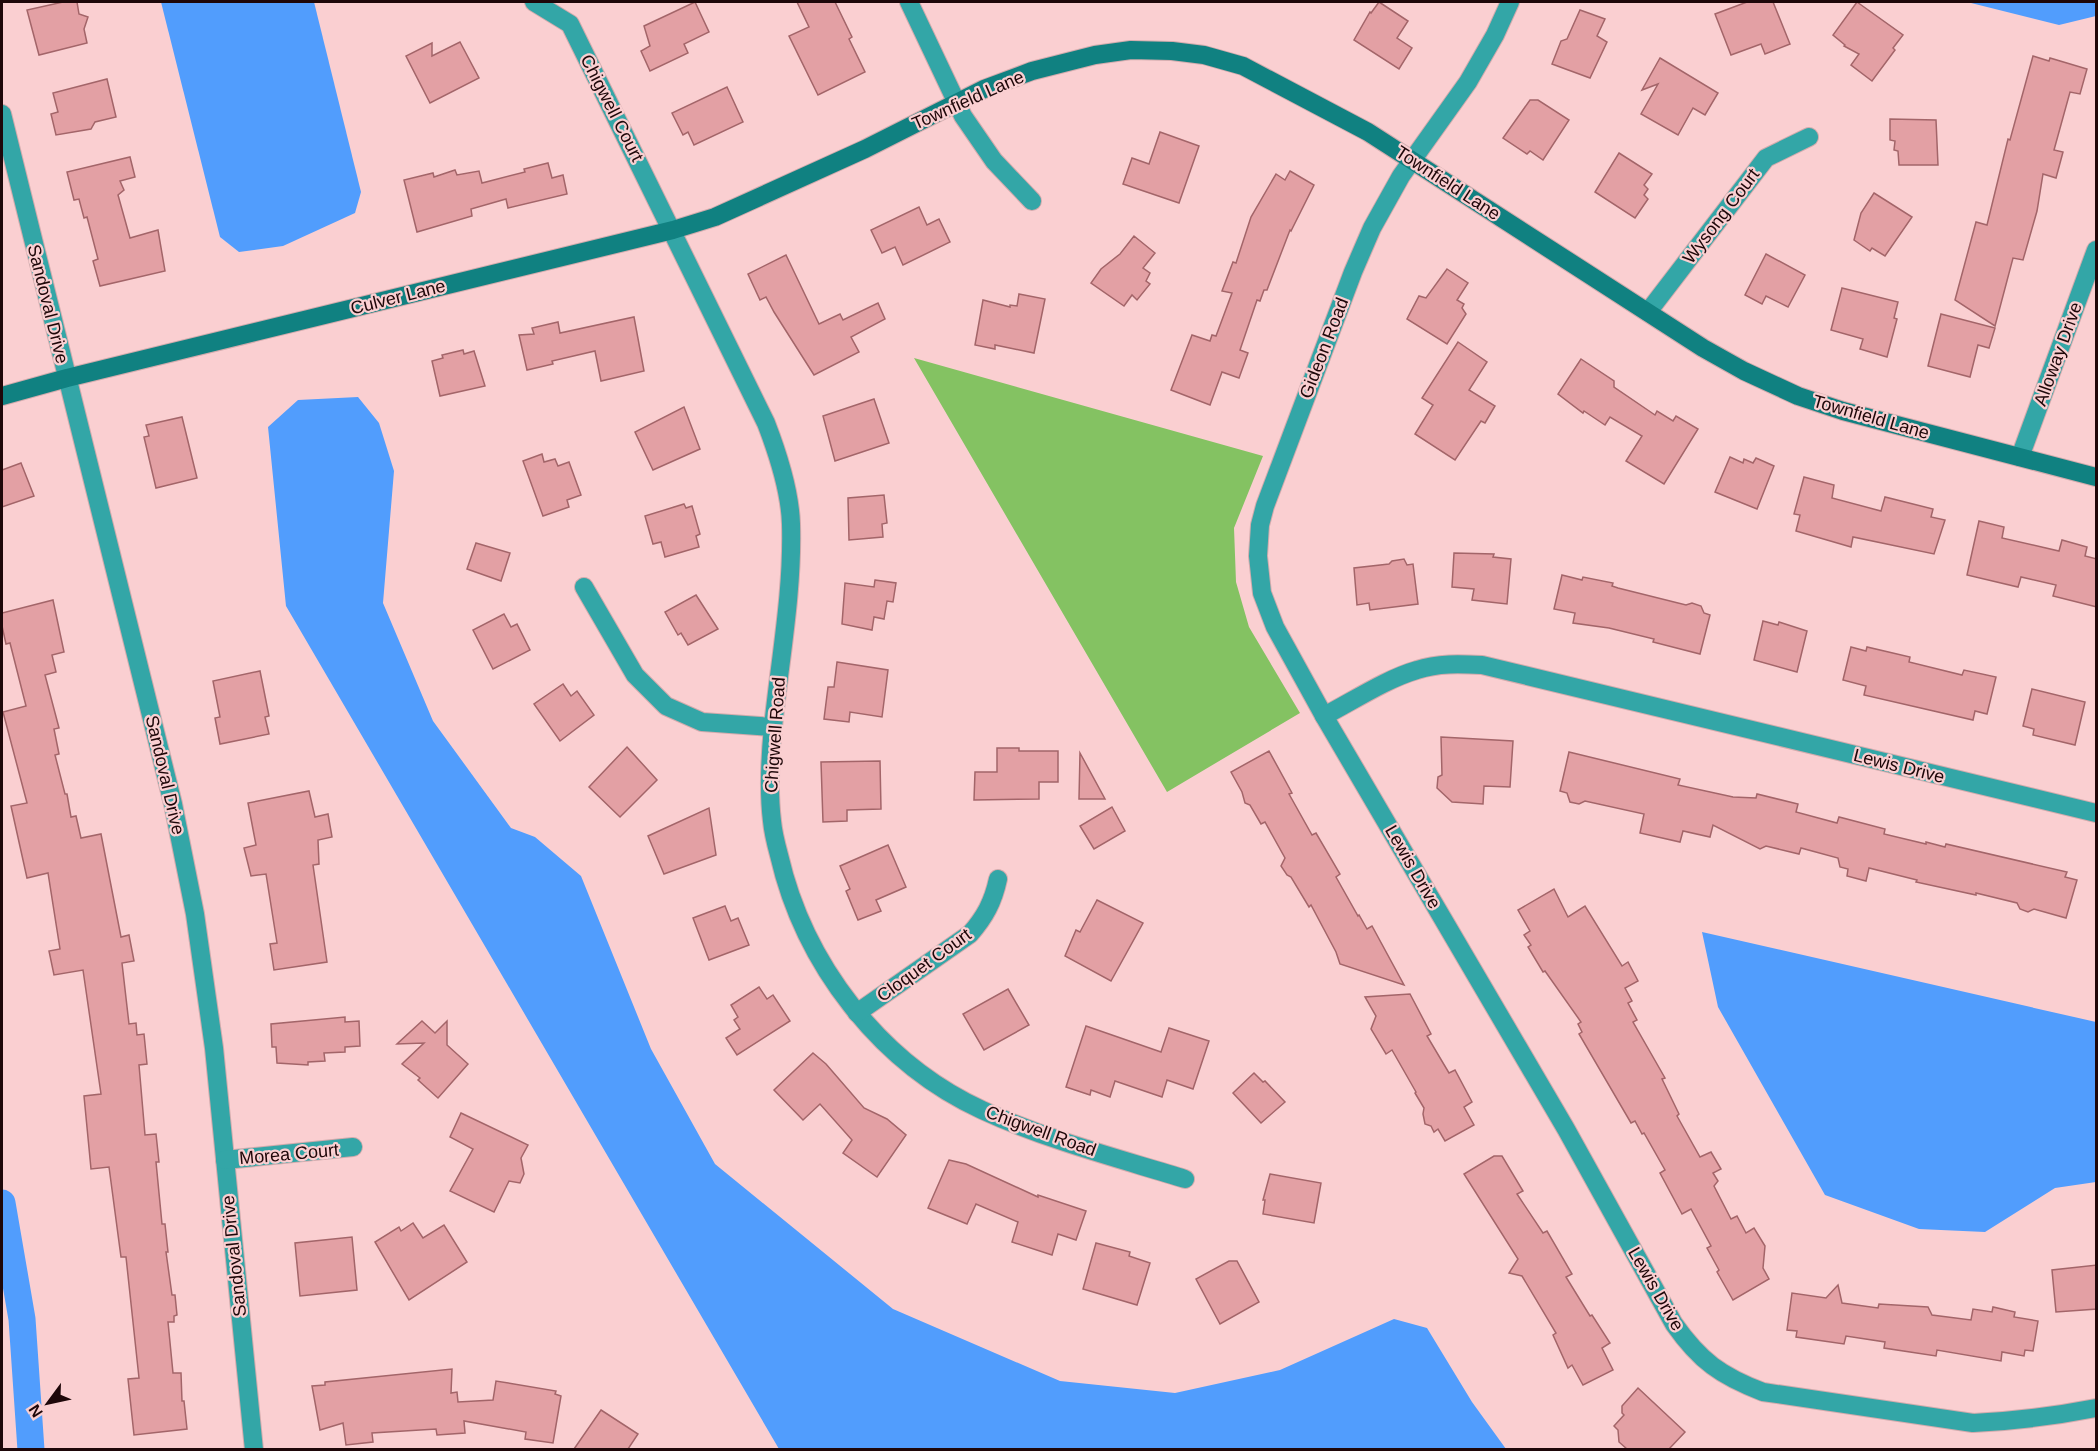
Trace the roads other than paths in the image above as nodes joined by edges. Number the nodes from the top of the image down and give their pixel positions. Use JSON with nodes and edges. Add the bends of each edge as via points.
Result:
{"nodes":[{"id":1,"x":534,"y":2,"type":"edge"},
{"id":2,"x":909,"y":2,"type":"edge"},
{"id":3,"x":1510,"y":2,"type":"edge"},
{"id":4,"x":956,"y":103,"type":"junction"},
{"id":5,"x":2,"y":114,"type":"edge"},
{"id":6,"x":1809,"y":137,"type":"dead end"},
{"id":7,"x":1412,"y":160,"type":"junction"},
{"id":8,"x":790,"y":184,"type":"joint"},
{"id":9,"x":1032,"y":201,"type":"dead end"},
{"id":10,"x":673,"y":231,"type":"junction"},
{"id":11,"x":2097,"y":250,"type":"edge"},
{"id":12,"x":1648,"y":312,"type":"junction"},
{"id":13,"x":67,"y":378,"type":"junction"},
{"id":14,"x":2,"y":396,"type":"edge"},
{"id":15,"x":2020,"y":458,"type":"junction"},
{"id":16,"x":2097,"y":477,"type":"edge"},
{"id":17,"x":584,"y":587,"type":"dead end"},
{"id":18,"x":1324,"y":716,"type":"junction"},
{"id":19,"x":773,"y":727,"type":"junction"},
{"id":20,"x":2097,"y":813,"type":"edge"},
{"id":21,"x":998,"y":879,"type":"dead end"},
{"id":22,"x":857,"y":1013,"type":"junction"},
{"id":23,"x":353,"y":1148,"type":"dead end"},
{"id":24,"x":225,"y":1160,"type":"junction"},
{"id":25,"x":1185,"y":1179,"type":"dead end"},
{"id":26,"x":2097,"y":1408,"type":"edge"},
{"id":27,"x":254,"y":1449,"type":"edge"}],
"edges":[{"from":1,"to":10,"type":"street","name":"Chigwell Court","via":[[570,24]]},
{"from":2,"to":4,"type":"street"},
{"from":3,"to":7,"type":"street","name":"Gideon Road","via":[[1468,82]]},
{"from":4,"to":7,"type":"street","name":"Townfield Lane","via":[[1032,72],[1095,55],[1131,50],[1204,55],[1244,66]]},
{"from":4,"to":8,"type":"street","name":"Townfield Lane"},
{"from":4,"to":9,"type":"street","via":[[994,161]]},
{"from":5,"to":13,"type":"street","name":"Sandoval Drive"},
{"from":6,"to":12,"type":"street","name":"Wysong Court","via":[[1766,158]]},
{"from":7,"to":12,"type":"street","name":"Townfield Lane"},
{"from":7,"to":18,"type":"street","name":"Gideon Road","via":[[1372,228],[1353,272],[1260,525],[1258,556],[1263,592],[1275,627]]},
{"from":8,"to":10,"type":"street","name":"Culver Lane"},
{"from":10,"to":13,"type":"street","name":"Culver Lane"},
{"from":10,"to":19,"type":"street","name":"Chigwell Road","via":[[766,423],[786,491],[791,522],[788,607]]},
{"from":11,"to":15,"type":"street","name":"Alloway Drive"},
{"from":12,"to":15,"type":"street","name":"Townfield Lane","via":[[1702,348],[1798,396]]},
{"from":13,"to":14,"type":"street","name":"Culver Lane"},
{"from":13,"to":24,"type":"street","name":"Sandoval Drive","via":[[195,914]]},
{"from":15,"to":16,"type":"street","name":"Townfield Lane"},
{"from":17,"to":19,"type":"street","via":[[635,675],[666,706],[702,722]]},
{"from":18,"to":20,"type":"street","name":"Lewis Drive","via":[[1417,669],[1452,663],[1482,665]]},
{"from":18,"to":26,"type":"street","name":"Lewis Drive","via":[[1566,1129],[1674,1324],[1710,1365],[1735,1382],[1763,1392],[1972,1423]]},
{"from":19,"to":22,"type":"street","name":"Chigwell Road","via":[[769,780],[772,823],[785,880],[802,925],[825,968]]},
{"from":21,"to":22,"type":"street","name":"Cloquet Court","via":[[985,917],[970,934]]},
{"from":22,"to":25,"type":"street","name":"Chigwell Road","via":[[904,1061],[982,1110],[1049,1137]]},
{"from":23,"to":24,"type":"street","name":"Morea Court"},
{"from":24,"to":27,"type":"street","name":"Sandoval Drive"}]}
